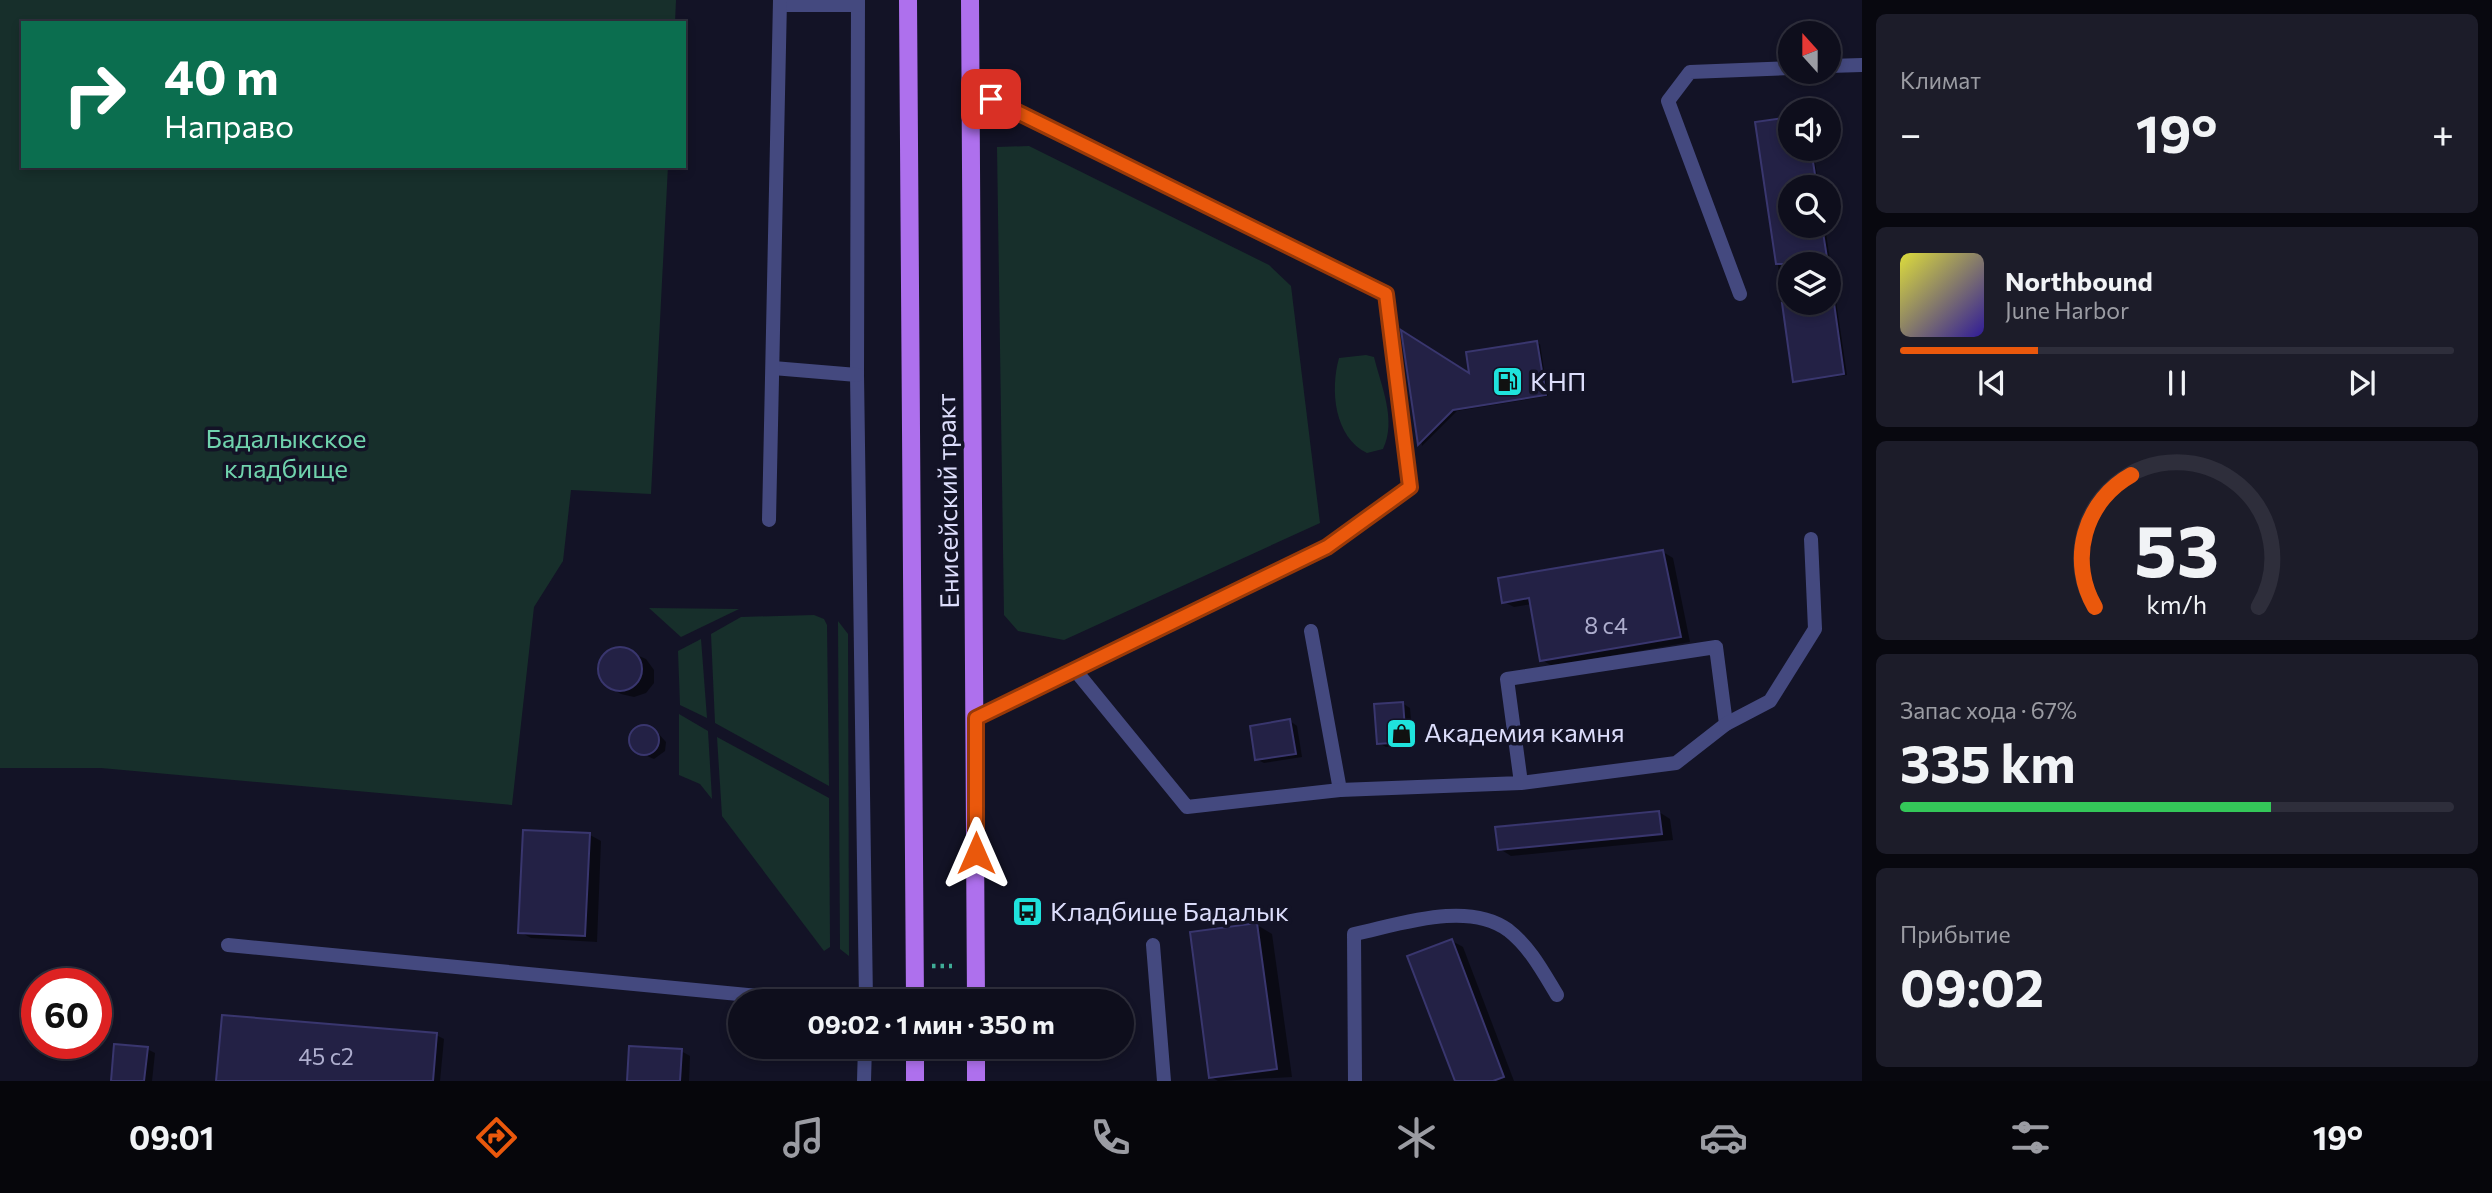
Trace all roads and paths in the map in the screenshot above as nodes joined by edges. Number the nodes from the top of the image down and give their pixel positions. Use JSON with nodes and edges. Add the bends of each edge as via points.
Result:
{"nodes":[{"id":1,"x":908,"y":0,"type":"edge"},
{"id":2,"x":970,"y":0,"type":"edge"},
{"id":3,"x":780,"y":2,"type":"edge"},
{"id":4,"x":858,"y":2,"type":"edge"},
{"id":5,"x":1862,"y":65,"type":"edge"},
{"id":6,"x":1841,"y":66,"type":"edge"},
{"id":7,"x":1778,"y":68,"type":"edge"},
{"id":8,"x":970,"y":88,"type":"junction"},
{"id":9,"x":1740,"y":294,"type":"dead end"},
{"id":10,"x":773,"y":368,"type":"junction"},
{"id":11,"x":857,"y":376,"type":"junction"},
{"id":12,"x":769,"y":520,"type":"dead end"},
{"id":13,"x":1811,"y":539,"type":"dead end"},
{"id":14,"x":1311,"y":631,"type":"dead end"},
{"id":15,"x":1075,"y":670,"type":"junction"},
{"id":16,"x":976,"y":718,"type":"junction"},
{"id":17,"x":1726,"y":724,"type":"junction"},
{"id":18,"x":1521,"y":783,"type":"junction"},
{"id":19,"x":1340,"y":790,"type":"junction"},
{"id":20,"x":228,"y":945,"type":"dead end"},
{"id":21,"x":1153,"y":945,"type":"dead end"},
{"id":22,"x":928,"y":965,"type":"dead end"},
{"id":23,"x":952,"y":966,"type":"dead end"},
{"id":24,"x":866,"y":989,"type":"edge"},
{"id":25,"x":915,"y":989,"type":"edge"},
{"id":26,"x":976,"y":989,"type":"edge"},
{"id":27,"x":728,"y":993,"type":"edge"},
{"id":28,"x":1557,"y":995,"type":"dead end"},
{"id":29,"x":865,"y":1059,"type":"edge"},
{"id":30,"x":915,"y":1059,"type":"edge"},
{"id":31,"x":976,"y":1059,"type":"edge"},
{"id":32,"x":864,"y":1081,"type":"edge"},
{"id":33,"x":915,"y":1081,"type":"edge"},
{"id":34,"x":976,"y":1081,"type":"edge"},
{"id":35,"x":1164,"y":1081,"type":"edge"},
{"id":36,"x":1355,"y":1081,"type":"edge"}],
"edges":[{"from":1,"to":25,"type":"main road","name":"Енисейский тракт"},
{"from":2,"to":8,"type":"main road","name":"Енисейский тракт"},
{"from":3,"to":4,"type":"lane"},
{"from":3,"to":10,"type":"lane"},
{"from":4,"to":11,"type":"lane"},
{"from":5,"to":6,"type":"lane"},
{"from":7,"to":9,"type":"lane","via":[[1690,72],[1668,101]]},
{"from":8,"to":15,"type":"lane","via":[[1386,294],[1410,487],[1327,547]]},
{"from":8,"to":16,"type":"main road","name":"Енисейский тракт"},
{"from":10,"to":11,"type":"lane"},
{"from":10,"to":12,"type":"lane"},
{"from":11,"to":24,"type":"lane"},
{"from":13,"to":17,"type":"lane","via":[[1815,629],[1770,701]]},
{"from":14,"to":19,"type":"lane"},
{"from":15,"to":16,"type":"lane"},
{"from":15,"to":19,"type":"lane","via":[[1187,807]]},
{"from":16,"to":26,"type":"main road","name":"Енисейский тракт"},
{"from":17,"to":18,"type":"lane","via":[[1676,763]]},
{"from":17,"to":18,"type":"lane","via":[[1716,647],[1507,679]]},
{"from":18,"to":19,"type":"lane"},
{"from":20,"to":27,"type":"lane"},
{"from":21,"to":35,"type":"lane"},
{"from":22,"to":23,"type":"path"},
{"from":28,"to":36,"type":"lane","via":[[1532,954],[1506,929],[1469,915],[1354,934]]},
{"from":29,"to":32,"type":"lane"},
{"from":30,"to":33,"type":"main road"},
{"from":31,"to":34,"type":"main road"}]}
